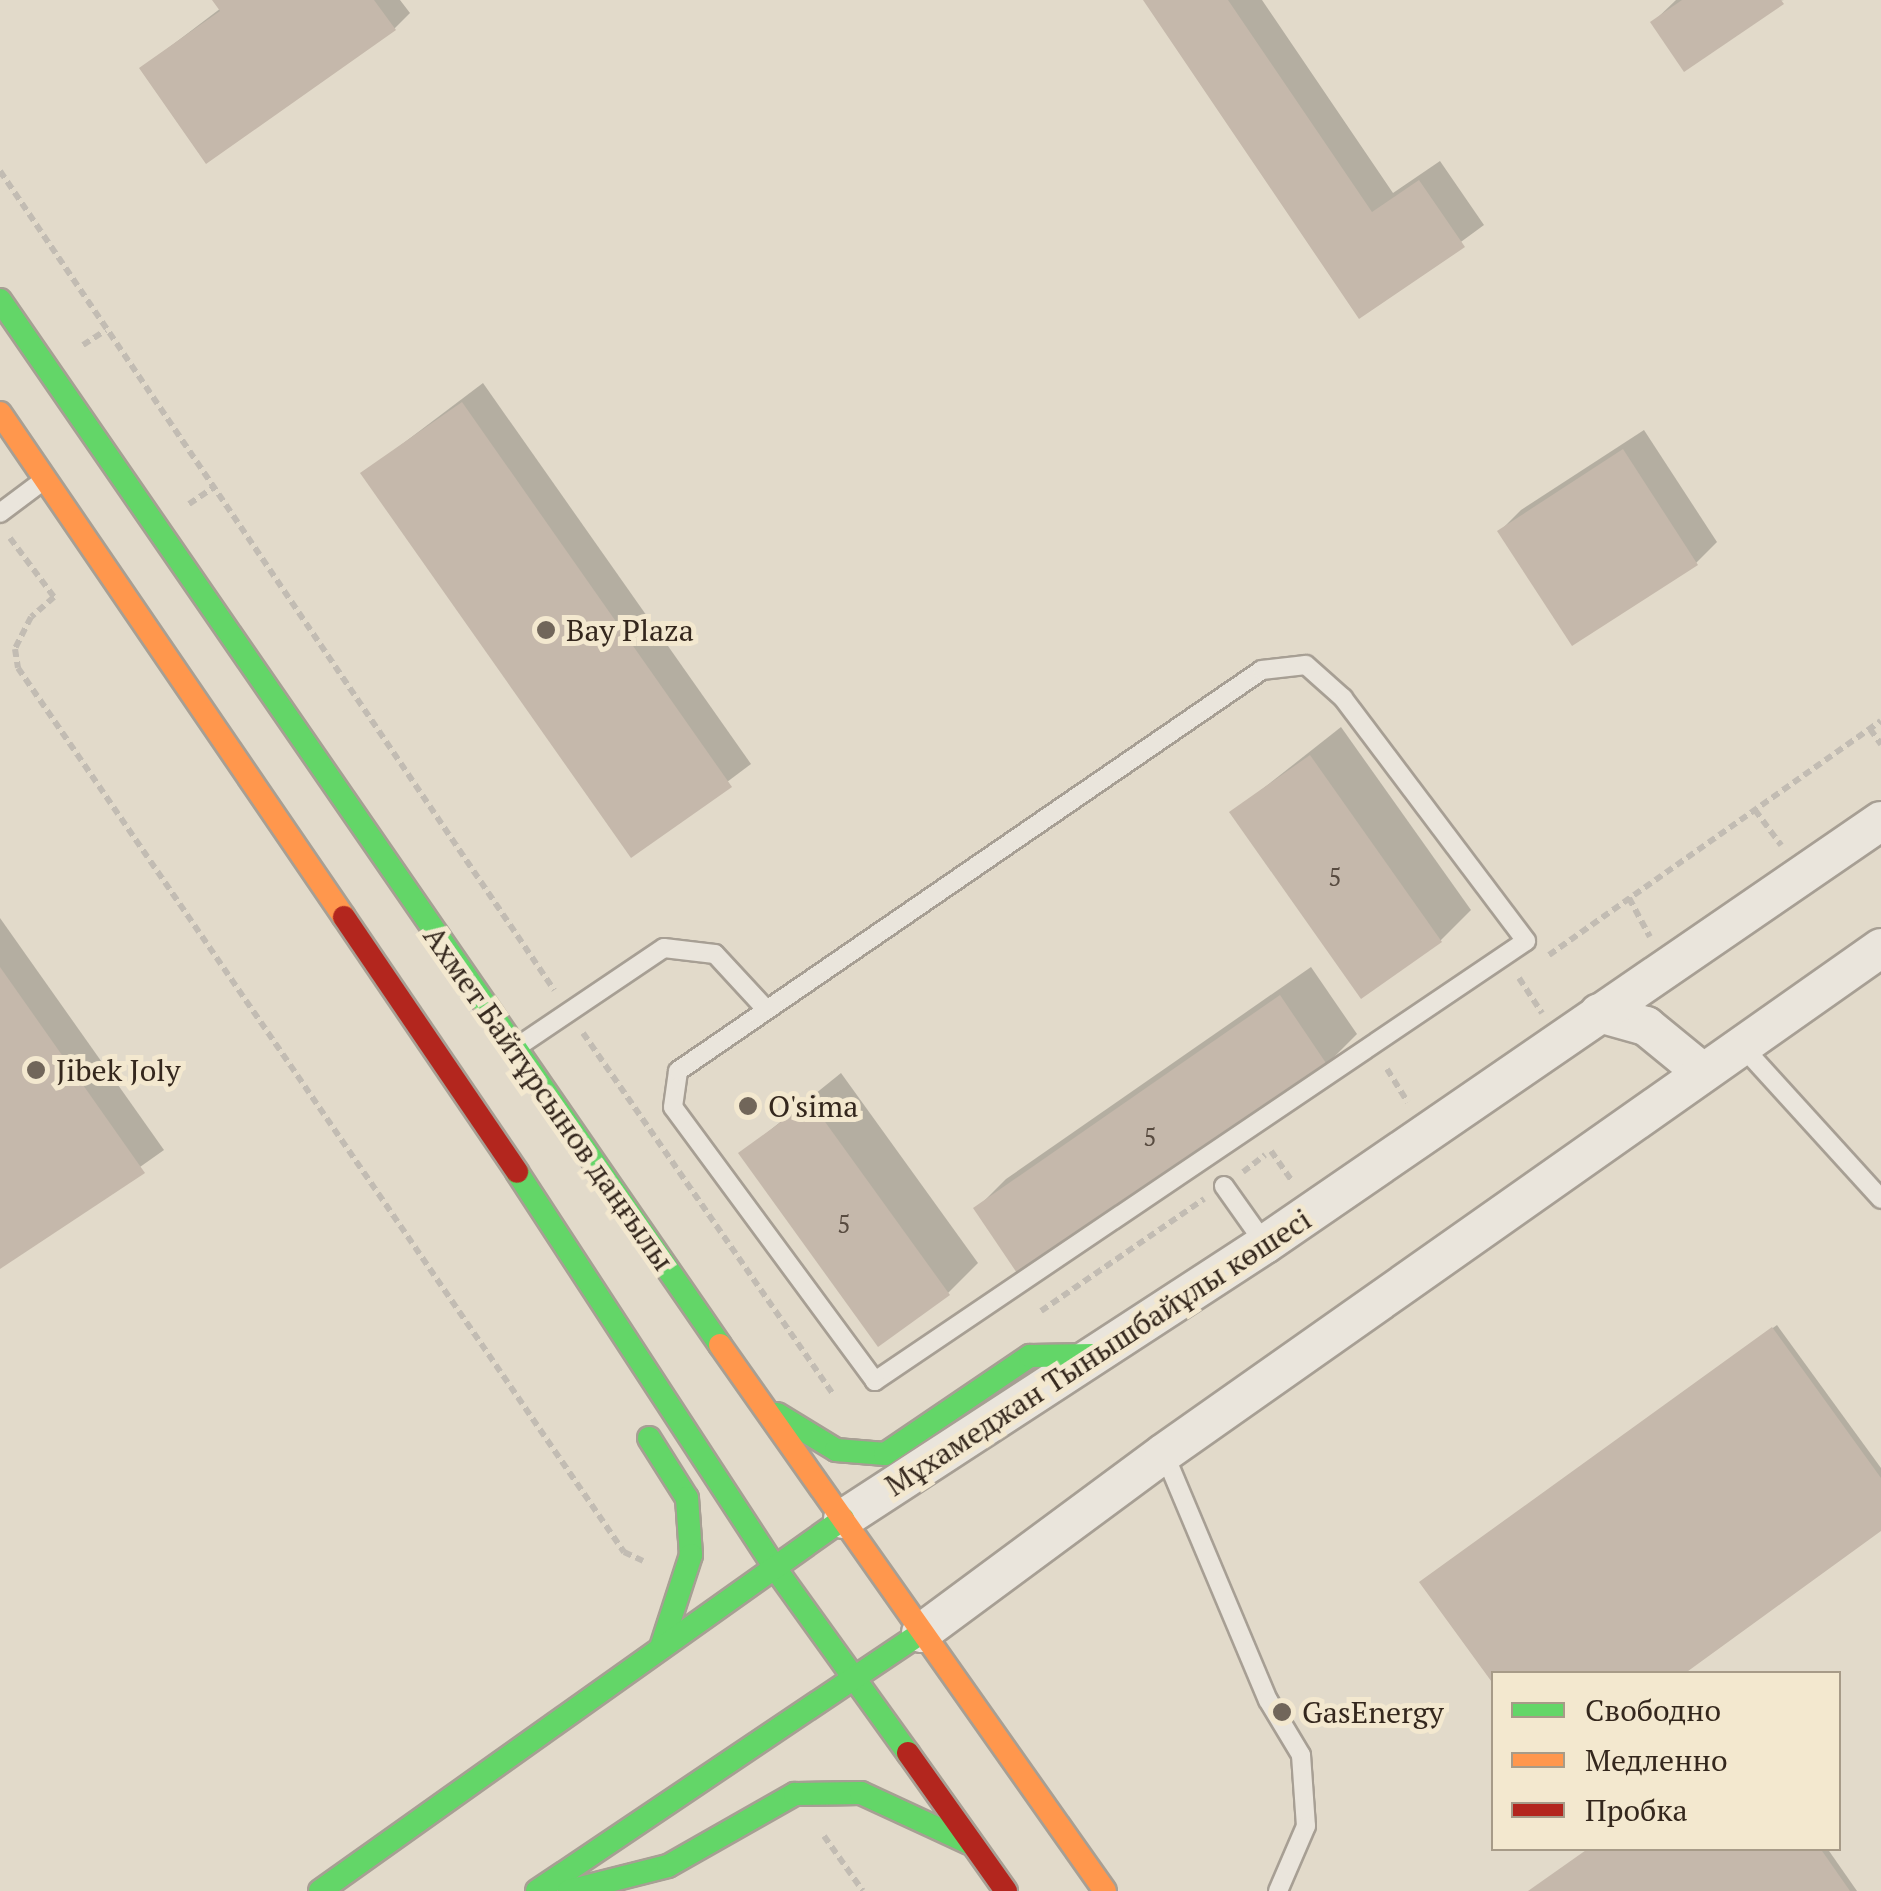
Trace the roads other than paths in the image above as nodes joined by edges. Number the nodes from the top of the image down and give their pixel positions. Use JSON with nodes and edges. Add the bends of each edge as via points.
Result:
{"nodes":[{"id":1,"x":0,"y":300,"type":"edge"},
{"id":2,"x":0,"y":412,"type":"edge"},
{"id":3,"x":98,"y":444,"type":"junction"},
{"id":4,"x":46,"y":479,"type":"junction"},
{"id":5,"x":0,"y":513,"type":"edge"},
{"id":6,"x":1881,"y":820,"type":"edge"},
{"id":7,"x":1881,"y":948,"type":"edge"},
{"id":8,"x":766,"y":1008,"type":"junction"},
{"id":9,"x":1599,"y":1014,"type":"junction"},
{"id":10,"x":1741,"y":1045,"type":"junction"},
{"id":11,"x":512,"y":1050,"type":"junction"},
{"id":12,"x":1700,"y":1071,"type":"junction"},
{"id":13,"x":1224,"y":1186,"type":"dead end"},
{"id":14,"x":1881,"y":1199,"type":"edge"},
{"id":15,"x":566,"y":1242,"type":"junction"},
{"id":16,"x":1265,"y":1244,"type":"junction"},
{"id":17,"x":582,"y":1318,"type":"dead end"},
{"id":18,"x":1095,"y":1355,"type":"junction"},
{"id":19,"x":763,"y":1405,"type":"junction"},
{"id":20,"x":637,"y":1418,"type":"dead end"},
{"id":21,"x":1164,"y":1453,"type":"junction"},
{"id":22,"x":843,"y":1519,"type":"junction"},
{"id":23,"x":775,"y":1568,"type":"junction"},
{"id":24,"x":921,"y":1633,"type":"junction"},
{"id":25,"x":662,"y":1644,"type":"junction"},
{"id":26,"x":856,"y":1679,"type":"junction"},
{"id":27,"x":974,"y":1846,"type":"junction"},
{"id":28,"x":320,"y":1891,"type":"edge"},
{"id":29,"x":537,"y":1891,"type":"edge"},
{"id":30,"x":569,"y":1891,"type":"edge"},
{"id":31,"x":1006,"y":1891,"type":"edge"},
{"id":32,"x":1105,"y":1891,"type":"edge"},
{"id":33,"x":1278,"y":1891,"type":"edge"}],
"edges":[{"from":1,"to":3,"type":"street","name":"Ахмет Байтұрсынов даңғылы"},
{"from":2,"to":4,"type":"street"},
{"from":3,"to":4,"type":"street"},
{"from":3,"to":11,"type":"street","name":"Ахмет Байтұрсынов даңғылы"},
{"from":4,"to":5,"type":"lane"},
{"from":4,"to":15,"type":"street"},
{"from":6,"to":9,"type":"street","name":"Мұхамеджан Тынышбайұлы көшесі"},
{"from":7,"to":10,"type":"street"},
{"from":8,"to":8,"type":"lane","via":[[1262,670],[1306,665],[1343,698],[1526,941],[875,1381],[674,1108],[678,1072]]},
{"from":8,"to":11,"type":"lane","via":[[715,954],[664,948]]},
{"from":9,"to":12,"type":"street","via":[[1646,1026]]},
{"from":9,"to":16,"type":"street","name":"Мұхамеджан Тынышбайұлы көшесі"},
{"from":10,"to":12,"type":"street"},
{"from":10,"to":14,"type":"lane"},
{"from":11,"to":19,"type":"street","name":"Ахмет Байтұрсынов даңғылы"},
{"from":12,"to":21,"type":"street"},
{"from":13,"to":16,"type":"lane"},
{"from":15,"to":17,"type":"street"},
{"from":15,"to":23,"type":"street"},
{"from":16,"to":18,"type":"street","name":"Мұхамеджан Тынышбайұлы көшесі"},
{"from":18,"to":19,"type":"street","via":[[1030,1356],[885,1454],[836,1450]]},
{"from":18,"to":22,"type":"street","name":"Мұхамеджан Тынышбайұлы көшесі"},
{"from":19,"to":22,"type":"street","name":"Ахмет Байтұрсынов даңғылы"},
{"from":20,"to":25,"type":"street","via":[[687,1498],[691,1554]]},
{"from":21,"to":24,"type":"street"},
{"from":21,"to":33,"type":"lane","via":[[1268,1700],[1300,1755],[1306,1826]]},
{"from":22,"to":23,"type":"street","name":"Мұхамеджан Тынышбайұлы көшесі"},
{"from":22,"to":24,"type":"street","name":"Ахмет Байтұрсынов даңғылы"},
{"from":23,"to":25,"type":"street","name":"Мұхамеджан Тынышбайұлы көшесі"},
{"from":23,"to":26,"type":"street"},
{"from":24,"to":26,"type":"street"},
{"from":24,"to":32,"type":"street","name":"Ахмет Байтұрсынов даңғылы"},
{"from":25,"to":28,"type":"street","name":"Мұхамеджан Тынышбайұлы көшесі"},
{"from":26,"to":27,"type":"street"},
{"from":26,"to":29,"type":"street"},
{"from":27,"to":30,"type":"street","via":[[861,1793],[795,1794],[668,1866]]},
{"from":27,"to":31,"type":"street"}]}
